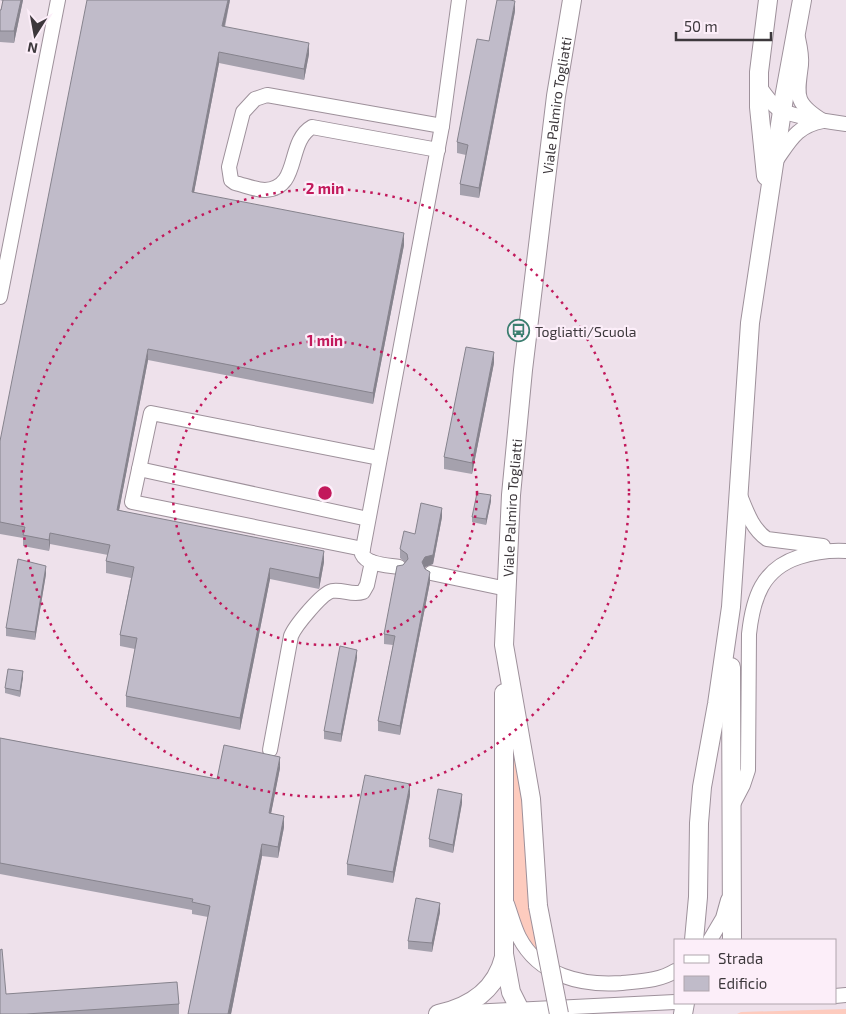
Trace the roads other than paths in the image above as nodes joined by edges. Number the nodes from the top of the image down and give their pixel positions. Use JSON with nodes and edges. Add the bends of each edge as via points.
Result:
{"nodes":[{"id":1,"x":58,"y":0,"type":"edge"},
{"id":2,"x":458,"y":0,"type":"edge"},
{"id":3,"x":572,"y":0,"type":"edge"},
{"id":4,"x":768,"y":0,"type":"edge"},
{"id":5,"x":777,"y":0,"type":"edge"},
{"id":6,"x":802,"y":0,"type":"edge"},
{"id":7,"x":798,"y":29,"type":"junction"},
{"id":8,"x":763,"y":40,"type":"junction"},
{"id":9,"x":759,"y":86,"type":"junction"},
{"id":10,"x":782,"y":110,"type":"junction"},
{"id":11,"x":823,"y":121,"type":"junction"},
{"id":12,"x":846,"y":124,"type":"edge"},
{"id":13,"x":442,"y":126,"type":"junction"},
{"id":14,"x":438,"y":150,"type":"junction"},
{"id":15,"x":775,"y":162,"type":"junction"},
{"id":16,"x":768,"y":206,"type":"junction"},
{"id":17,"x":0,"y":297,"type":"edge"},
{"id":18,"x":379,"y":458,"type":"junction"},
{"id":19,"x":139,"y":469,"type":"junction"},
{"id":20,"x":739,"y":493,"type":"junction"},
{"id":21,"x":368,"y":519,"type":"junction"},
{"id":22,"x":363,"y":549,"type":"junction"},
{"id":23,"x":842,"y":551,"type":"edge"},
{"id":24,"x":372,"y":562,"type":"junction"},
{"id":25,"x":399,"y":567,"type":"edge"},
{"id":26,"x":431,"y":574,"type":"edge"},
{"id":27,"x":507,"y":589,"type":"junction"},
{"id":28,"x":731,"y":607,"type":"junction"},
{"id":29,"x":504,"y":645,"type":"junction"},
{"id":30,"x":270,"y":750,"type":"dead end"},
{"id":31,"x":732,"y":806,"type":"junction"},
{"id":32,"x":733,"y":873,"type":"junction"},
{"id":33,"x":504,"y":894,"type":"junction"},
{"id":34,"x":735,"y":936,"type":"edge"},
{"id":35,"x":694,"y":939,"type":"edge"},
{"id":36,"x":711,"y":939,"type":"edge"},
{"id":37,"x":504,"y":954,"type":"junction"},
{"id":38,"x":674,"y":971,"type":"edge"},
{"id":39,"x":682,"y":1008,"type":"edge"},
{"id":40,"x":520,"y":1010,"type":"junction"},
{"id":41,"x":439,"y":1014,"type":"edge"},
{"id":42,"x":559,"y":1014,"type":"edge"}],
"edges":[{"from":1,"to":17,"type":"street"},
{"from":2,"to":13,"type":"street"},
{"from":3,"to":27,"type":"main road","name":"Viale Palmiro Togliatti","via":[[556,96],[523,370],[511,495]]},
{"from":4,"to":8,"type":"main road"},
{"from":5,"to":8,"type":"street"},
{"from":6,"to":7,"type":"main road"},
{"from":7,"to":10,"type":"main road"},
{"from":7,"to":11,"type":"street","via":[[801,60],[799,96],[807,110]]},
{"from":8,"to":9,"type":"main road"},
{"from":9,"to":10,"type":"street"},
{"from":9,"to":16,"type":"main road"},
{"from":10,"to":11,"type":"street"},
{"from":10,"to":15,"type":"main road"},
{"from":11,"to":12,"type":"street"},
{"from":11,"to":15,"type":"street","via":[[798,130]]},
{"from":13,"to":14,"type":"street"},
{"from":13,"to":14,"type":"street","via":[[267,95],[255,99],[243,112],[229,167],[231,180],[235,183],[264,190],[277,187],[289,175],[300,138],[312,127]]},
{"from":14,"to":18,"type":"street"},
{"from":15,"to":16,"type":"main road"},
{"from":16,"to":20,"type":"main road","via":[[750,323]]},
{"from":18,"to":19,"type":"street","via":[[150,413]]},
{"from":18,"to":21,"type":"street"},
{"from":19,"to":21,"type":"street"},
{"from":19,"to":22,"type":"street","via":[[132,502]]},
{"from":20,"to":23,"type":"street","via":[[754,526],[767,539]]},
{"from":20,"to":28,"type":"main road"},
{"from":21,"to":22,"type":"street"},
{"from":22,"to":24,"type":"street","via":[[363,557]]},
{"from":23,"to":31,"type":"street","via":[[811,552],[785,562],[768,576],[759,590],[749,639],[748,770]]},
{"from":24,"to":25,"type":"street"},
{"from":24,"to":30,"type":"street","via":[[363,592],[327,593],[295,628]]},
{"from":26,"to":27,"type":"street"},
{"from":27,"to":29,"type":"main road","name":"Viale Palmiro Togliatti"},
{"from":28,"to":31,"type":"main road"},
{"from":28,"to":35,"type":"main road","via":[[702,787]]},
{"from":29,"to":33,"type":"main road"},
{"from":29,"to":42,"type":"main road","name":"Viale Palmiro Togliatti","bridge":true,"via":[[531,799],[538,906]]},
{"from":31,"to":32,"type":"main road"},
{"from":32,"to":34,"type":"main road"},
{"from":32,"to":36,"type":"street","via":[[726,910]]},
{"from":33,"to":37,"type":"main road"},
{"from":33,"to":38,"type":"street","via":[[522,943],[550,970],[596,984],[656,979]]},
{"from":37,"to":40,"type":"main road","via":[[510,992]]},
{"from":37,"to":41,"type":"main road","via":[[495,978],[478,997],[460,1009]]},
{"from":39,"to":40,"type":"street"},
{"from":40,"to":41,"type":"street"}]}
